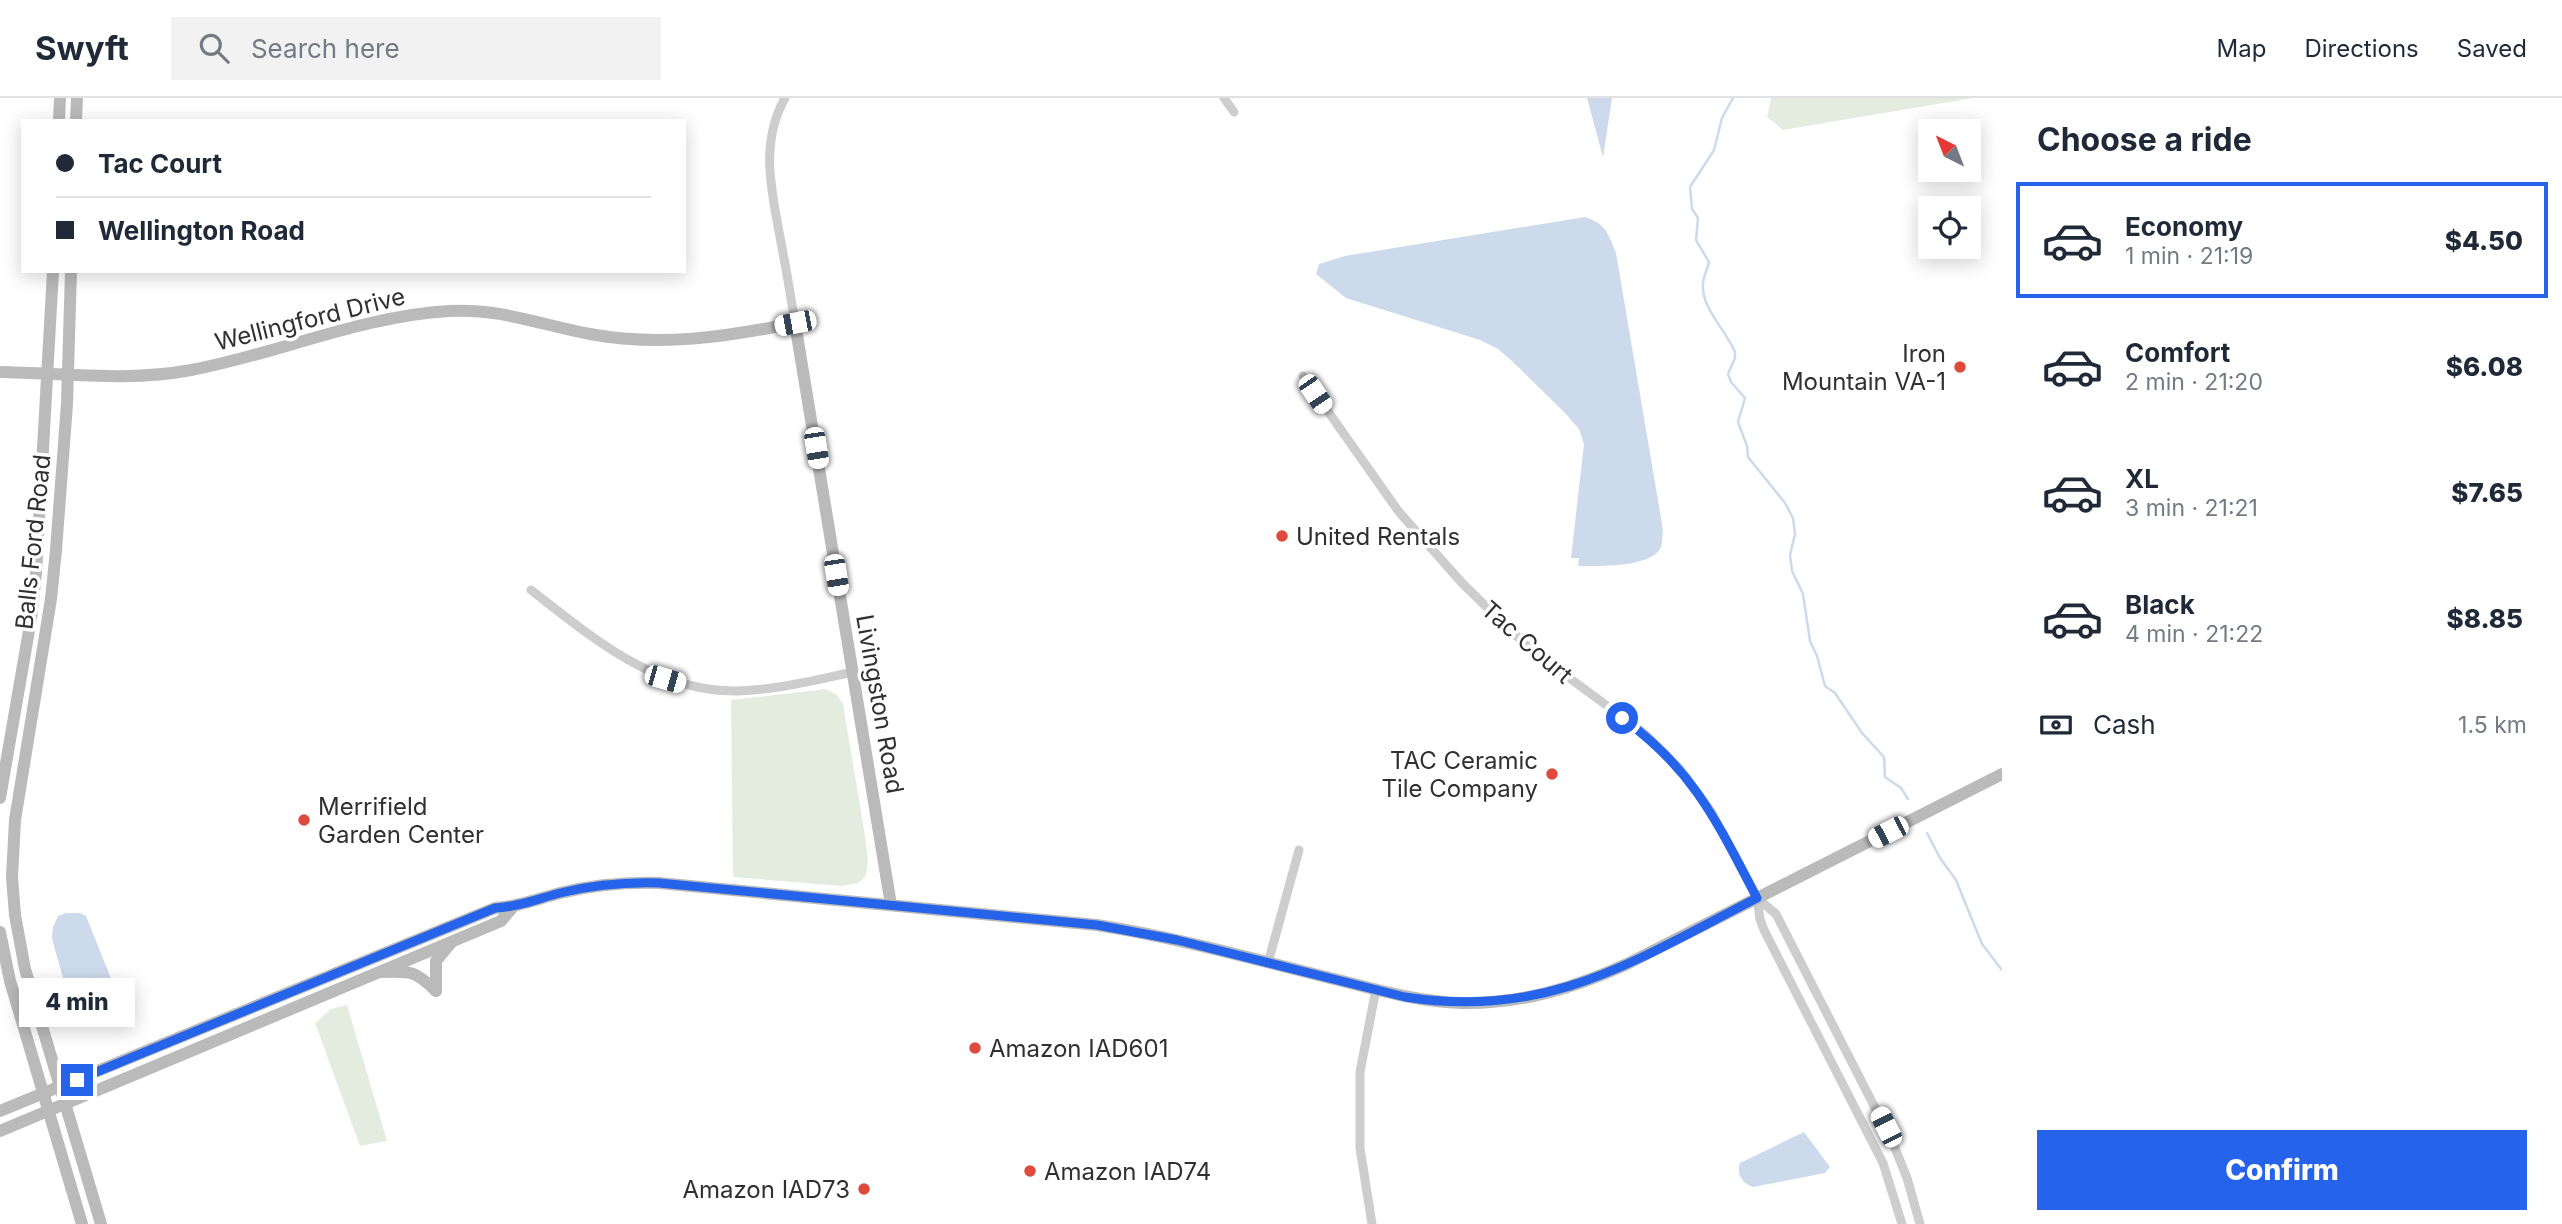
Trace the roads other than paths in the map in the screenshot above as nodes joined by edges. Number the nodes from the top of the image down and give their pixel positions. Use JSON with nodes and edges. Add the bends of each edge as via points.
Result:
{"nodes":[{"id":1,"x":60,"y":98,"type":"edge"},
{"id":2,"x":76,"y":98,"type":"edge"},
{"id":3,"x":785,"y":98,"type":"edge"},
{"id":4,"x":1224,"y":98,"type":"edge"},
{"id":5,"x":1234,"y":112,"type":"dead end"},
{"id":6,"x":59,"y":119,"type":"edge"},
{"id":7,"x":76,"y":119,"type":"edge"},
{"id":8,"x":53,"y":273,"type":"edge"},
{"id":9,"x":71,"y":273,"type":"edge"},
{"id":10,"x":795,"y":323,"type":"junction"},
{"id":11,"x":0,"y":372,"type":"edge"},
{"id":12,"x":49,"y":373,"type":"junction"},
{"id":13,"x":68,"y":373,"type":"junction"},
{"id":14,"x":1303,"y":376,"type":"dead end"},
{"id":15,"x":531,"y":590,"type":"dead end"},
{"id":16,"x":853,"y":672,"type":"junction"},
{"id":17,"x":19,"y":687,"type":"junction"},
{"id":18,"x":31,"y":722,"type":"junction"},
{"id":19,"x":2002,"y":774,"type":"edge"},
{"id":20,"x":0,"y":798,"type":"edge"},
{"id":21,"x":1299,"y":850,"type":"dead end"},
{"id":22,"x":1757,"y":898,"type":"junction"},
{"id":23,"x":891,"y":905,"type":"junction"},
{"id":24,"x":513,"y":907,"type":"junction"},
{"id":25,"x":0,"y":932,"type":"edge"},
{"id":26,"x":457,"y":939,"type":"junction"},
{"id":27,"x":1268,"y":963,"type":"junction"},
{"id":28,"x":376,"y":972,"type":"junction"},
{"id":29,"x":1376,"y":989,"type":"junction"},
{"id":30,"x":61,"y":1087,"type":"junction"},
{"id":31,"x":43,"y":1094,"type":"junction"},
{"id":32,"x":65,"y":1102,"type":"junction"},
{"id":33,"x":48,"y":1110,"type":"junction"},
{"id":34,"x":0,"y":1111,"type":"edge"},
{"id":35,"x":0,"y":1130,"type":"edge"},
{"id":36,"x":82,"y":1224,"type":"edge"},
{"id":37,"x":102,"y":1224,"type":"edge"},
{"id":38,"x":1372,"y":1224,"type":"edge"},
{"id":39,"x":1902,"y":1224,"type":"edge"},
{"id":40,"x":1920,"y":1224,"type":"edge"}],
"edges":[{"from":1,"to":6,"type":"main road"},
{"from":2,"to":7,"type":"main road"},
{"from":3,"to":10,"type":"street","name":"Livingston Road","via":[[771,131],[768,156]]},
{"from":4,"to":5,"type":"street"},
{"from":8,"to":12,"type":"main road","name":"Balls Ford Road"},
{"from":9,"to":13,"type":"main road","name":"Balls Ford Road"},
{"from":10,"to":13,"type":"main road","name":"Wellingford Drive","via":[[708,338],[645,340],[590,334],[480,310],[447,311],[398,317],[191,370],[140,376]]},
{"from":10,"to":16,"type":"main road","name":"Livingston Road"},
{"from":11,"to":12,"type":"main road","name":"Wellingford Drive"},
{"from":12,"to":13,"type":"main road","name":"Wellingford Drive"},
{"from":12,"to":17,"type":"main road","name":"Balls Ford Road","via":[[36,573]]},
{"from":13,"to":18,"type":"main road","name":"Balls Ford Road","via":[[51,599]]},
{"from":14,"to":22,"type":"street","name":"Tac Court","via":[[1399,512],[1463,584],[1530,649],[1644,733],[1680,769],[1712,813]]},
{"from":15,"to":16,"type":"street","via":[[612,652],[665,679],[690,686],[737,691]]},
{"from":16,"to":23,"type":"main road","name":"Livingston Road"},
{"from":17,"to":18,"type":"main road","via":[[23,711]]},
{"from":17,"to":20,"type":"main road","name":"Balls Ford Road"},
{"from":18,"to":30,"type":"main road","name":"Balls Ford Road","via":[[15,820],[13,893],[25,969]]},
{"from":19,"to":22,"type":"main road"},
{"from":21,"to":27,"type":"street"},
{"from":22,"to":29,"type":"main road","via":[[1627,964],[1549,993],[1464,1003]]},
{"from":22,"to":39,"type":"street","via":[[1764,930],[1883,1163]]},
{"from":22,"to":40,"type":"street","via":[[1776,914],[1886,1127],[1908,1178]]},
{"from":23,"to":24,"type":"main road","via":[[640,882],[573,890]]},
{"from":23,"to":27,"type":"main road","via":[[1097,925]]},
{"from":24,"to":26,"type":"main road","via":[[501,921]]},
{"from":24,"to":30,"type":"main road","via":[[495,908]]},
{"from":25,"to":31,"type":"main road"},
{"from":26,"to":28,"type":"main road"},
{"from":26,"to":28,"type":"main road","via":[[436,961],[436,991],[413,972]]},
{"from":27,"to":29,"type":"main road"},
{"from":28,"to":32,"type":"main road"},
{"from":29,"to":38,"type":"street","via":[[1360,1072],[1360,1148]]},
{"from":30,"to":31,"type":"main road"},
{"from":30,"to":32,"type":"main road","name":"Balls Ford Road"},
{"from":31,"to":33,"type":"main road"},
{"from":31,"to":34,"type":"main road"},
{"from":32,"to":33,"type":"main road"},
{"from":32,"to":37,"type":"main road","name":"Balls Ford Road"},
{"from":33,"to":35,"type":"main road"},
{"from":33,"to":36,"type":"main road"}]}
